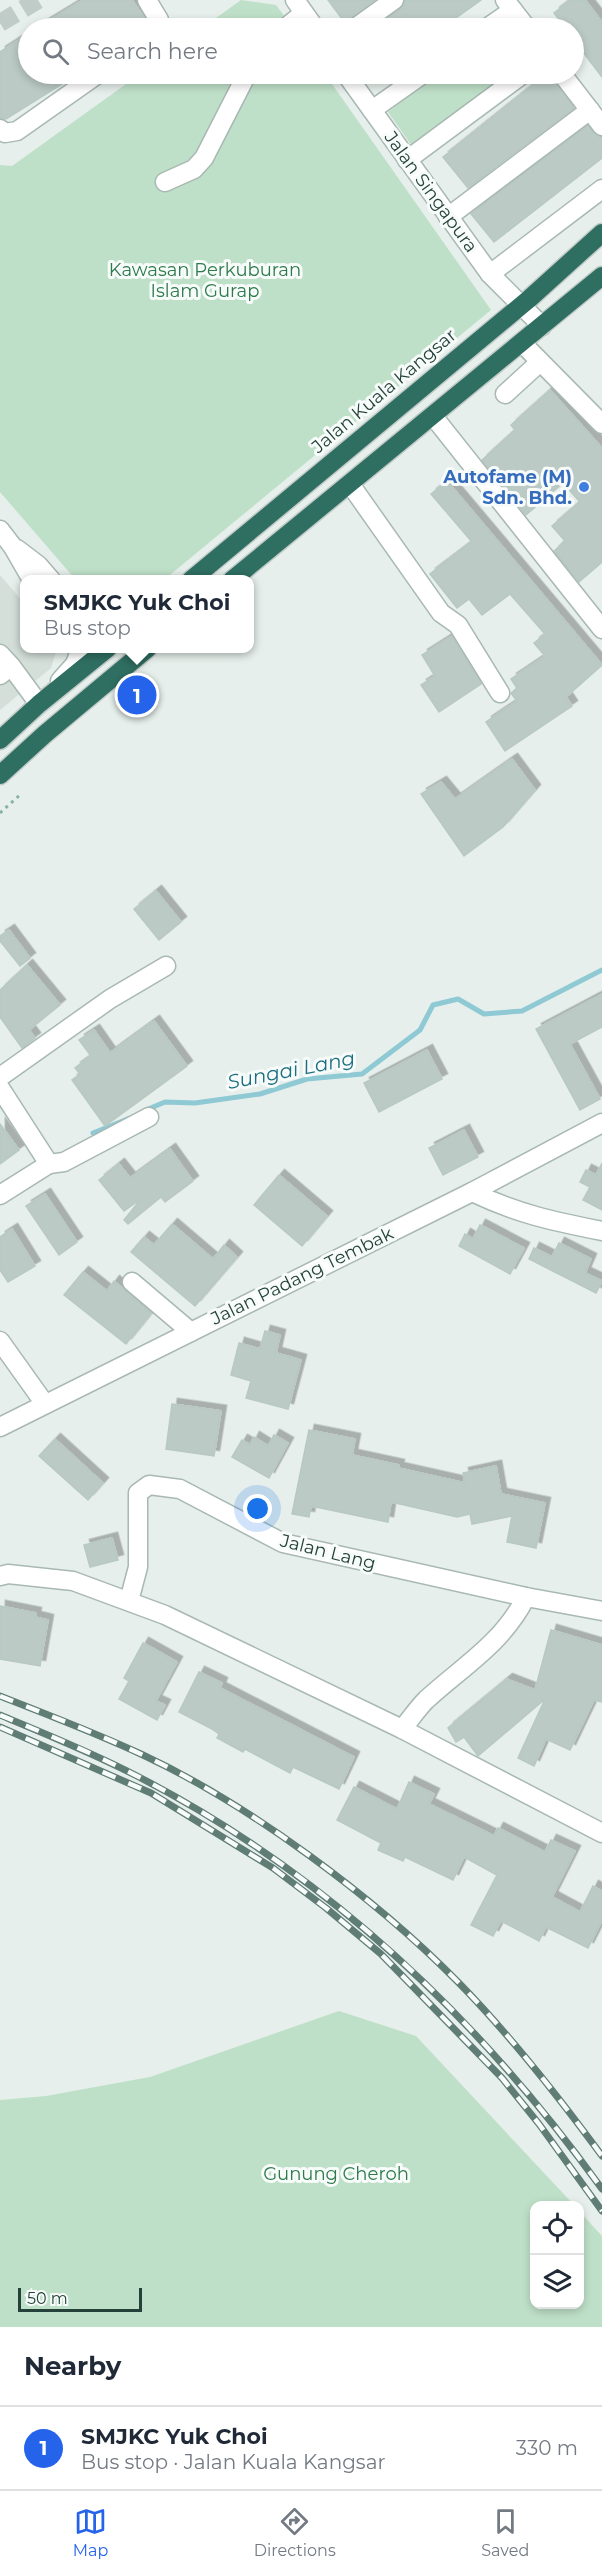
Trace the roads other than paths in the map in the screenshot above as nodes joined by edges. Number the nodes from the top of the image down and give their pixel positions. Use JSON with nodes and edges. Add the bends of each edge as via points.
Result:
{"nodes":[{"id":1,"x":147,"y":0,"type":"edge"},
{"id":2,"x":394,"y":0,"type":"edge"},
{"id":3,"x":509,"y":5,"type":"edge"},
{"id":4,"x":158,"y":18,"type":"edge"},
{"id":5,"x":369,"y":18,"type":"edge"},
{"id":6,"x":497,"y":18,"type":"edge"},
{"id":7,"x":519,"y":18,"type":"edge"},
{"id":8,"x":84,"y":84,"type":"edge"},
{"id":9,"x":242,"y":84,"type":"edge"},
{"id":10,"x":353,"y":84,"type":"edge"},
{"id":11,"x":409,"y":84,"type":"edge"},
{"id":12,"x":510,"y":84,"type":"edge"},
{"id":13,"x":570,"y":84,"type":"edge"},
{"id":14,"x":372,"y":110,"type":"junction"},
{"id":15,"x":590,"y":110,"type":"junction"},
{"id":16,"x":602,"y":126,"type":"edge"},
{"id":17,"x":0,"y":129,"type":"edge"},
{"id":18,"x":407,"y":160,"type":"junction"},
{"id":19,"x":165,"y":182,"type":"dead end"},
{"id":20,"x":602,"y":189,"type":"edge"},
{"id":21,"x":448,"y":217,"type":"junction"},
{"id":22,"x":602,"y":233,"type":"edge"},
{"id":23,"x":490,"y":274,"type":"junction"},
{"id":24,"x":602,"y":276,"type":"edge"},
{"id":25,"x":519,"y":306,"type":"junction"},
{"id":26,"x":542,"y":326,"type":"junction"},
{"id":27,"x":522,"y":343,"type":"junction"},
{"id":28,"x":540,"y":362,"type":"junction"},
{"id":29,"x":505,"y":394,"type":"dead end"},
{"id":30,"x":433,"y":416,"type":"junction"},
{"id":31,"x":602,"y":424,"type":"edge"},
{"id":32,"x":350,"y":483,"type":"junction"},
{"id":33,"x":0,"y":531,"type":"edge"},
{"id":34,"x":13,"y":547,"type":"junction"},
{"id":35,"x":30,"y":575,"type":"edge"},
{"id":36,"x":47,"y":575,"type":"edge"},
{"id":37,"x":196,"y":575,"type":"edge"},
{"id":38,"x":237,"y":575,"type":"edge"},
{"id":39,"x":602,"y":629,"type":"edge"},
{"id":40,"x":79,"y":653,"type":"edge"},
{"id":41,"x":102,"y":653,"type":"edge"},
{"id":42,"x":142,"y":653,"type":"edge"},
{"id":43,"x":4,"y":665,"type":"edge"},
{"id":44,"x":56,"y":691,"type":"junction"},
{"id":45,"x":500,"y":693,"type":"dead end"},
{"id":46,"x":39,"y":704,"type":"junction"},
{"id":47,"x":0,"y":740,"type":"edge"},
{"id":48,"x":0,"y":775,"type":"edge"},
{"id":49,"x":166,"y":966,"type":"dead end"},
{"id":50,"x":0,"y":1077,"type":"edge"},
{"id":51,"x":0,"y":1088,"type":"edge"},
{"id":52,"x":149,"y":1117,"type":"dead end"},
{"id":53,"x":602,"y":1124,"type":"edge"},
{"id":54,"x":49,"y":1164,"type":"junction"},
{"id":55,"x":472,"y":1192,"type":"junction"},
{"id":56,"x":0,"y":1195,"type":"edge"},
{"id":57,"x":602,"y":1231,"type":"edge"},
{"id":58,"x":132,"y":1282,"type":"dead end"},
{"id":59,"x":191,"y":1332,"type":"junction"},
{"id":60,"x":0,"y":1341,"type":"edge"},
{"id":61,"x":45,"y":1404,"type":"junction"},
{"id":62,"x":0,"y":1426,"type":"edge"},
{"id":63,"x":0,"y":1576,"type":"edge"},
{"id":64,"x":526,"y":1597,"type":"junction"},
{"id":65,"x":129,"y":1601,"type":"junction"},
{"id":66,"x":602,"y":1611,"type":"edge"},
{"id":67,"x":402,"y":1729,"type":"junction"},
{"id":68,"x":602,"y":1833,"type":"edge"}],
"edges":[{"from":1,"to":4,"type":"street"},
{"from":2,"to":5,"type":"street"},
{"from":3,"to":6,"type":"street"},
{"from":3,"to":7,"type":"street"},
{"from":8,"to":17,"type":"street","via":[[18,131],[5,133]]},
{"from":9,"to":19,"type":"street","via":[[204,158],[194,169]]},
{"from":10,"to":14,"type":"street","name":"Jalan Singapura"},
{"from":11,"to":14,"type":"street"},
{"from":12,"to":18,"type":"street"},
{"from":13,"to":15,"type":"street"},
{"from":14,"to":18,"type":"street","name":"Jalan Singapura"},
{"from":15,"to":16,"type":"street"},
{"from":15,"to":21,"type":"street"},
{"from":18,"to":21,"type":"street","name":"Jalan Singapura"},
{"from":20,"to":23,"type":"street"},
{"from":21,"to":23,"type":"street","name":"Jalan Singapura"},
{"from":22,"to":25,"type":"highway","name":"Jalan Kuala Kangsar"},
{"from":23,"to":25,"type":"street","name":"Jalan Singapura"},
{"from":24,"to":26,"type":"highway"},
{"from":25,"to":26,"type":"street","name":"Jalan Singapura"},
{"from":25,"to":37,"type":"highway","name":"Jalan Kuala Kangsar"},
{"from":26,"to":27,"type":"highway"},
{"from":27,"to":28,"type":"street"},
{"from":27,"to":30,"type":"highway"},
{"from":28,"to":29,"type":"street"},
{"from":28,"to":31,"type":"street"},
{"from":30,"to":32,"type":"highway"},
{"from":30,"to":39,"type":"street"},
{"from":32,"to":38,"type":"highway"},
{"from":32,"to":45,"type":"street","via":[[441,613],[458,625]]},
{"from":33,"to":34,"type":"street"},
{"from":34,"to":35,"type":"street"},
{"from":34,"to":36,"type":"street"},
{"from":40,"to":44,"type":"street"},
{"from":41,"to":44,"type":"highway"},
{"from":42,"to":48,"type":"highway"},
{"from":43,"to":46,"type":"street"},
{"from":44,"to":46,"type":"highway"},
{"from":46,"to":47,"type":"highway"},
{"from":49,"to":50,"type":"street","via":[[110,999]]},
{"from":51,"to":54,"type":"street"},
{"from":52,"to":54,"type":"street","via":[[64,1162]]},
{"from":53,"to":55,"type":"street","name":"Jalan Padang Tembak"},
{"from":54,"to":56,"type":"street"},
{"from":55,"to":57,"type":"street","via":[[535,1218]]},
{"from":55,"to":59,"type":"street","name":"Jalan Padang Tembak"},
{"from":58,"to":59,"type":"street"},
{"from":59,"to":61,"type":"street","name":"Jalan Padang Tembak"},
{"from":60,"to":61,"type":"street"},
{"from":61,"to":62,"type":"street","name":"Jalan Padang Tembak"},
{"from":63,"to":65,"type":"street","via":[[73,1581]]},
{"from":64,"to":65,"type":"street","name":"Jalan Lang","via":[[283,1543],[180,1489],[149,1485],[138,1493],[138,1567]]},
{"from":64,"to":66,"type":"street","name":"Jalan Lang"},
{"from":64,"to":67,"type":"street","via":[[516,1616],[490,1646],[425,1701]]},
{"from":65,"to":67,"type":"street"},
{"from":67,"to":68,"type":"street"}]}
